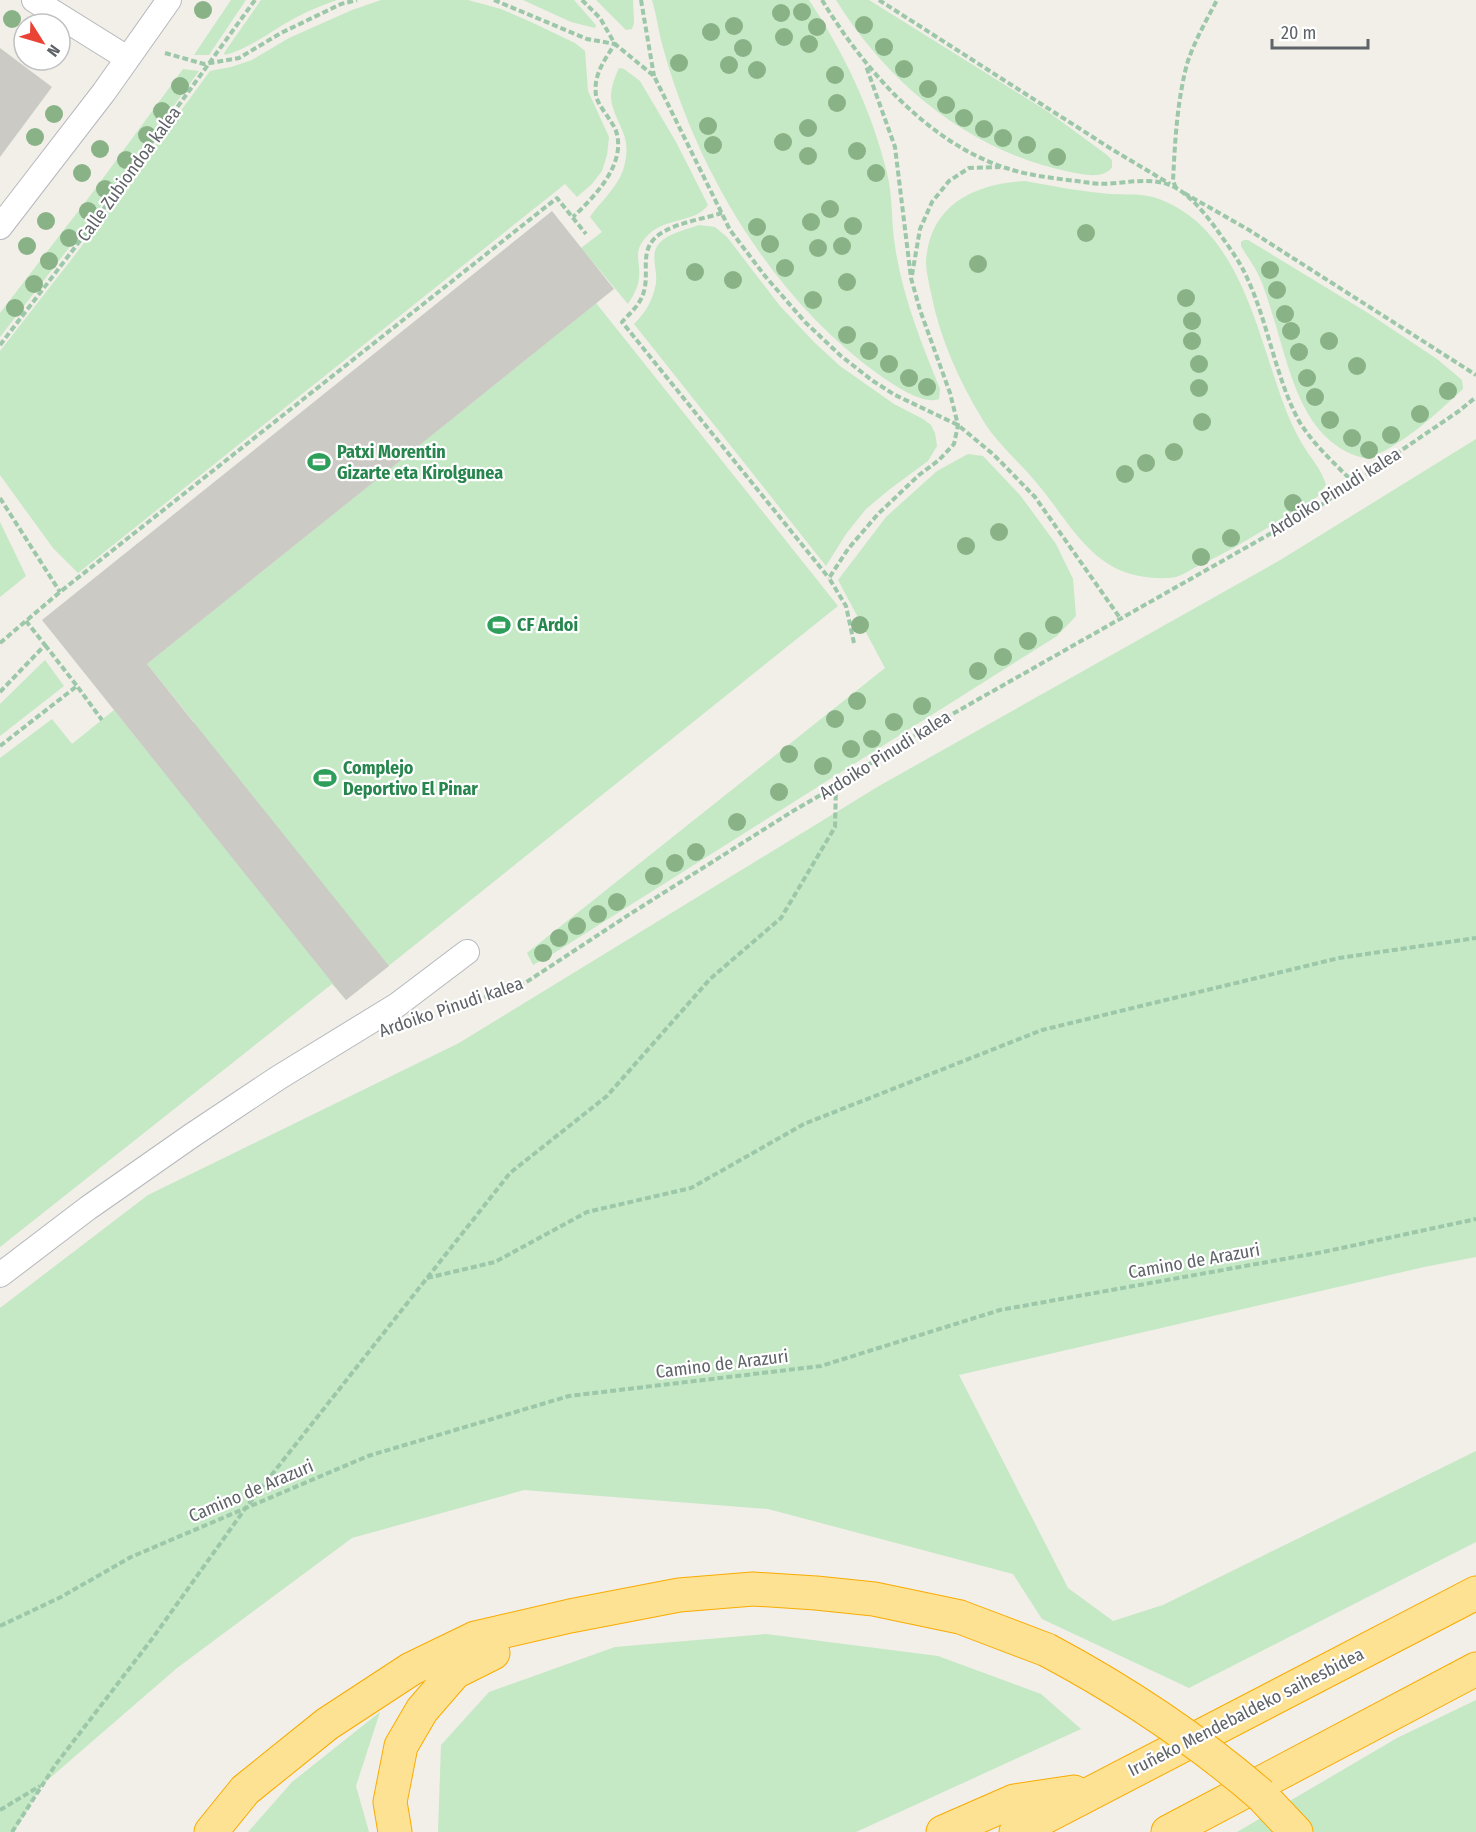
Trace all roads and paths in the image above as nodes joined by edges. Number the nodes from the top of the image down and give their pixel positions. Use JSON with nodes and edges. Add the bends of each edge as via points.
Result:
{"nodes":[{"id":1,"x":33,"y":0,"type":"edge"},
{"id":2,"x":169,"y":0,"type":"edge"},
{"id":3,"x":255,"y":0,"type":"edge"},
{"id":4,"x":357,"y":0,"type":"edge"},
{"id":5,"x":494,"y":0,"type":"edge"},
{"id":6,"x":582,"y":0,"type":"edge"},
{"id":7,"x":641,"y":0,"type":"edge"},
{"id":8,"x":822,"y":0,"type":"edge"},
{"id":9,"x":879,"y":0,"type":"edge"},
{"id":10,"x":1216,"y":0,"type":"edge"},
{"id":11,"x":142,"y":39,"type":"junction"},
{"id":12,"x":615,"y":44,"type":"junction"},
{"id":13,"x":127,"y":58,"type":"junction"},
{"id":14,"x":210,"y":63,"type":"junction"},
{"id":15,"x":865,"y":63,"type":"junction"},
{"id":16,"x":654,"y":76,"type":"junction"},
{"id":17,"x":1003,"y":167,"type":"junction"},
{"id":18,"x":1176,"y":188,"type":"junction"},
{"id":19,"x":722,"y":213,"type":"junction"},
{"id":20,"x":573,"y":217,"type":"junction"},
{"id":21,"x":0,"y":227,"type":"edge"},
{"id":22,"x":586,"y":234,"type":"dead end"},
{"id":23,"x":911,"y":278,"type":"junction"},
{"id":24,"x":0,"y":345,"type":"edge"},
{"id":25,"x":1476,"y":375,"type":"edge"},
{"id":26,"x":1476,"y":397,"type":"edge"},
{"id":27,"x":958,"y":425,"type":"junction"},
{"id":28,"x":1353,"y":482,"type":"junction"},
{"id":29,"x":0,"y":498,"type":"edge"},
{"id":30,"x":829,"y":578,"type":"junction"},
{"id":31,"x":60,"y":592,"type":"junction"},
{"id":32,"x":1120,"y":618,"type":"junction"},
{"id":33,"x":26,"y":621,"type":"junction"},
{"id":34,"x":0,"y":643,"type":"edge"},
{"id":35,"x":854,"y":643,"type":"dead end"},
{"id":36,"x":45,"y":645,"type":"junction"},
{"id":37,"x":77,"y":686,"type":"junction"},
{"id":38,"x":0,"y":692,"type":"edge"},
{"id":39,"x":102,"y":720,"type":"dead end"},
{"id":40,"x":0,"y":746,"type":"edge"},
{"id":41,"x":836,"y":786,"type":"junction"},
{"id":42,"x":1476,"y":938,"type":"edge"},
{"id":43,"x":467,"y":952,"type":"dead end"},
{"id":44,"x":434,"y":1011,"type":"dead end"},
{"id":45,"x":1476,"y":1219,"type":"edge"},
{"id":46,"x":0,"y":1275,"type":"edge"},
{"id":47,"x":427,"y":1278,"type":"junction"},
{"id":48,"x":247,"y":1506,"type":"junction"},
{"id":49,"x":1476,"y":1593,"type":"edge"},
{"id":50,"x":570,"y":1616,"type":"junction"},
{"id":51,"x":0,"y":1626,"type":"edge"},
{"id":52,"x":1476,"y":1669,"type":"edge"},
{"id":53,"x":43,"y":1784,"type":"junction"},
{"id":54,"x":1100,"y":1788,"type":"junction"},
{"id":55,"x":0,"y":1810,"type":"edge"},
{"id":56,"x":12,"y":1832,"type":"edge"},
{"id":57,"x":211,"y":1832,"type":"edge"},
{"id":58,"x":395,"y":1832,"type":"edge"},
{"id":59,"x":943,"y":1832,"type":"edge"},
{"id":60,"x":1016,"y":1832,"type":"edge"},
{"id":61,"x":1168,"y":1832,"type":"edge"},
{"id":62,"x":1296,"y":1832,"type":"edge"}],
"edges":[{"from":1,"to":13,"type":"street"},
{"from":2,"to":11,"type":"street"},
{"from":3,"to":14,"type":"path","name":"Calle Zubiondoa kalea"},
{"from":4,"to":14,"type":"path","via":[[281,33],[239,58]]},
{"from":5,"to":12,"type":"path","via":[[587,39]]},
{"from":6,"to":12,"type":"path","via":[[600,18]]},
{"from":7,"to":16,"type":"path"},
{"from":8,"to":15,"type":"path"},
{"from":9,"to":18,"type":"path"},
{"from":10,"to":18,"type":"path","via":[[1188,63],[1178,106],[1173,181]]},
{"from":11,"to":13,"type":"street"},
{"from":11,"to":14,"type":"path","via":[[166,54]]},
{"from":12,"to":16,"type":"path"},
{"from":12,"to":20,"type":"path","via":[[600,66],[596,95],[616,132],[613,168],[592,199]]},
{"from":13,"to":21,"type":"street"},
{"from":14,"to":24,"type":"path","name":"Calle Zubiondoa kalea"},
{"from":15,"to":17,"type":"path","via":[[919,119]]},
{"from":15,"to":23,"type":"path","via":[[895,147]]},
{"from":16,"to":19,"type":"path"},
{"from":17,"to":18,"type":"path","via":[[1095,183],[1151,181]]},
{"from":17,"to":23,"type":"path","via":[[969,168],[949,181],[932,202],[920,229]]},
{"from":18,"to":25,"type":"path"},
{"from":18,"to":28,"type":"path","via":[[1208,216],[1235,255],[1248,280],[1299,421]]},
{"from":19,"to":27,"type":"path","via":[[765,276],[841,356],[895,395]]},
{"from":19,"to":30,"type":"path","via":[[672,228],[654,240],[644,261],[644,292],[638,306],[622,322]]},
{"from":20,"to":22,"type":"path"},
{"from":20,"to":31,"type":"path","via":[[557,198]]},
{"from":23,"to":27,"type":"path"},
{"from":26,"to":28,"type":"path","name":"Ardoiko Pinudi kalea"},
{"from":27,"to":30,"type":"path","via":[[954,444],[878,514]]},
{"from":27,"to":32,"type":"path","via":[[1035,497]]},
{"from":28,"to":32,"type":"path","name":"Ardoiko Pinudi kalea","via":[[1321,505]]},
{"from":29,"to":31,"type":"path"},
{"from":30,"to":35,"type":"path","via":[[846,606]]},
{"from":31,"to":33,"type":"path"},
{"from":32,"to":41,"type":"path","name":"Ardoiko Pinudi kalea","via":[[903,742]]},
{"from":33,"to":34,"type":"path"},
{"from":33,"to":36,"type":"path"},
{"from":36,"to":37,"type":"path"},
{"from":36,"to":38,"type":"path"},
{"from":37,"to":39,"type":"path"},
{"from":37,"to":40,"type":"path"},
{"from":41,"to":44,"type":"path","name":"Ardoiko Pinudi kalea","via":[[525,983]]},
{"from":41,"to":47,"type":"path","via":[[835,827],[781,918],[710,979],[607,1096],[510,1173]]},
{"from":42,"to":47,"type":"path","via":[[1339,958],[1042,1030],[804,1124],[691,1188],[587,1212],[495,1262]]},
{"from":43,"to":46,"type":"street","name":"Ardoiko Pinudi kalea","via":[[397,1005],[191,1136]]},
{"from":45,"to":48,"type":"path","name":"Camino de Arazuri","via":[[1323,1252],[1000,1310],[821,1366],[569,1396],[369,1456]]},
{"from":47,"to":48,"type":"path"},
{"from":48,"to":51,"type":"path","name":"Camino de Arazuri","via":[[131,1557]]},
{"from":48,"to":53,"type":"path"},
{"from":49,"to":54,"type":"highway","name":"Iruñeko Mendebaldeko saihesbidea"},
{"from":50,"to":57,"type":"highway","via":[[475,1638],[411,1670],[327,1724],[245,1790]]},
{"from":50,"to":58,"type":"highway","via":[[455,1672],[422,1710],[401,1746],[390,1802]]},
{"from":50,"to":62,"type":"highway","bridge":true,"via":[[679,1595],[753,1589],[874,1599],[960,1617],[1047,1650],[1098,1677],[1220,1760]]},
{"from":52,"to":61,"type":"highway"},
{"from":53,"to":55,"type":"path"},
{"from":53,"to":56,"type":"path"},
{"from":54,"to":59,"type":"highway","via":[[1014,1801]]},
{"from":54,"to":60,"type":"highway","name":"Iruñeko Mendebaldeko saihesbidea"}]}
